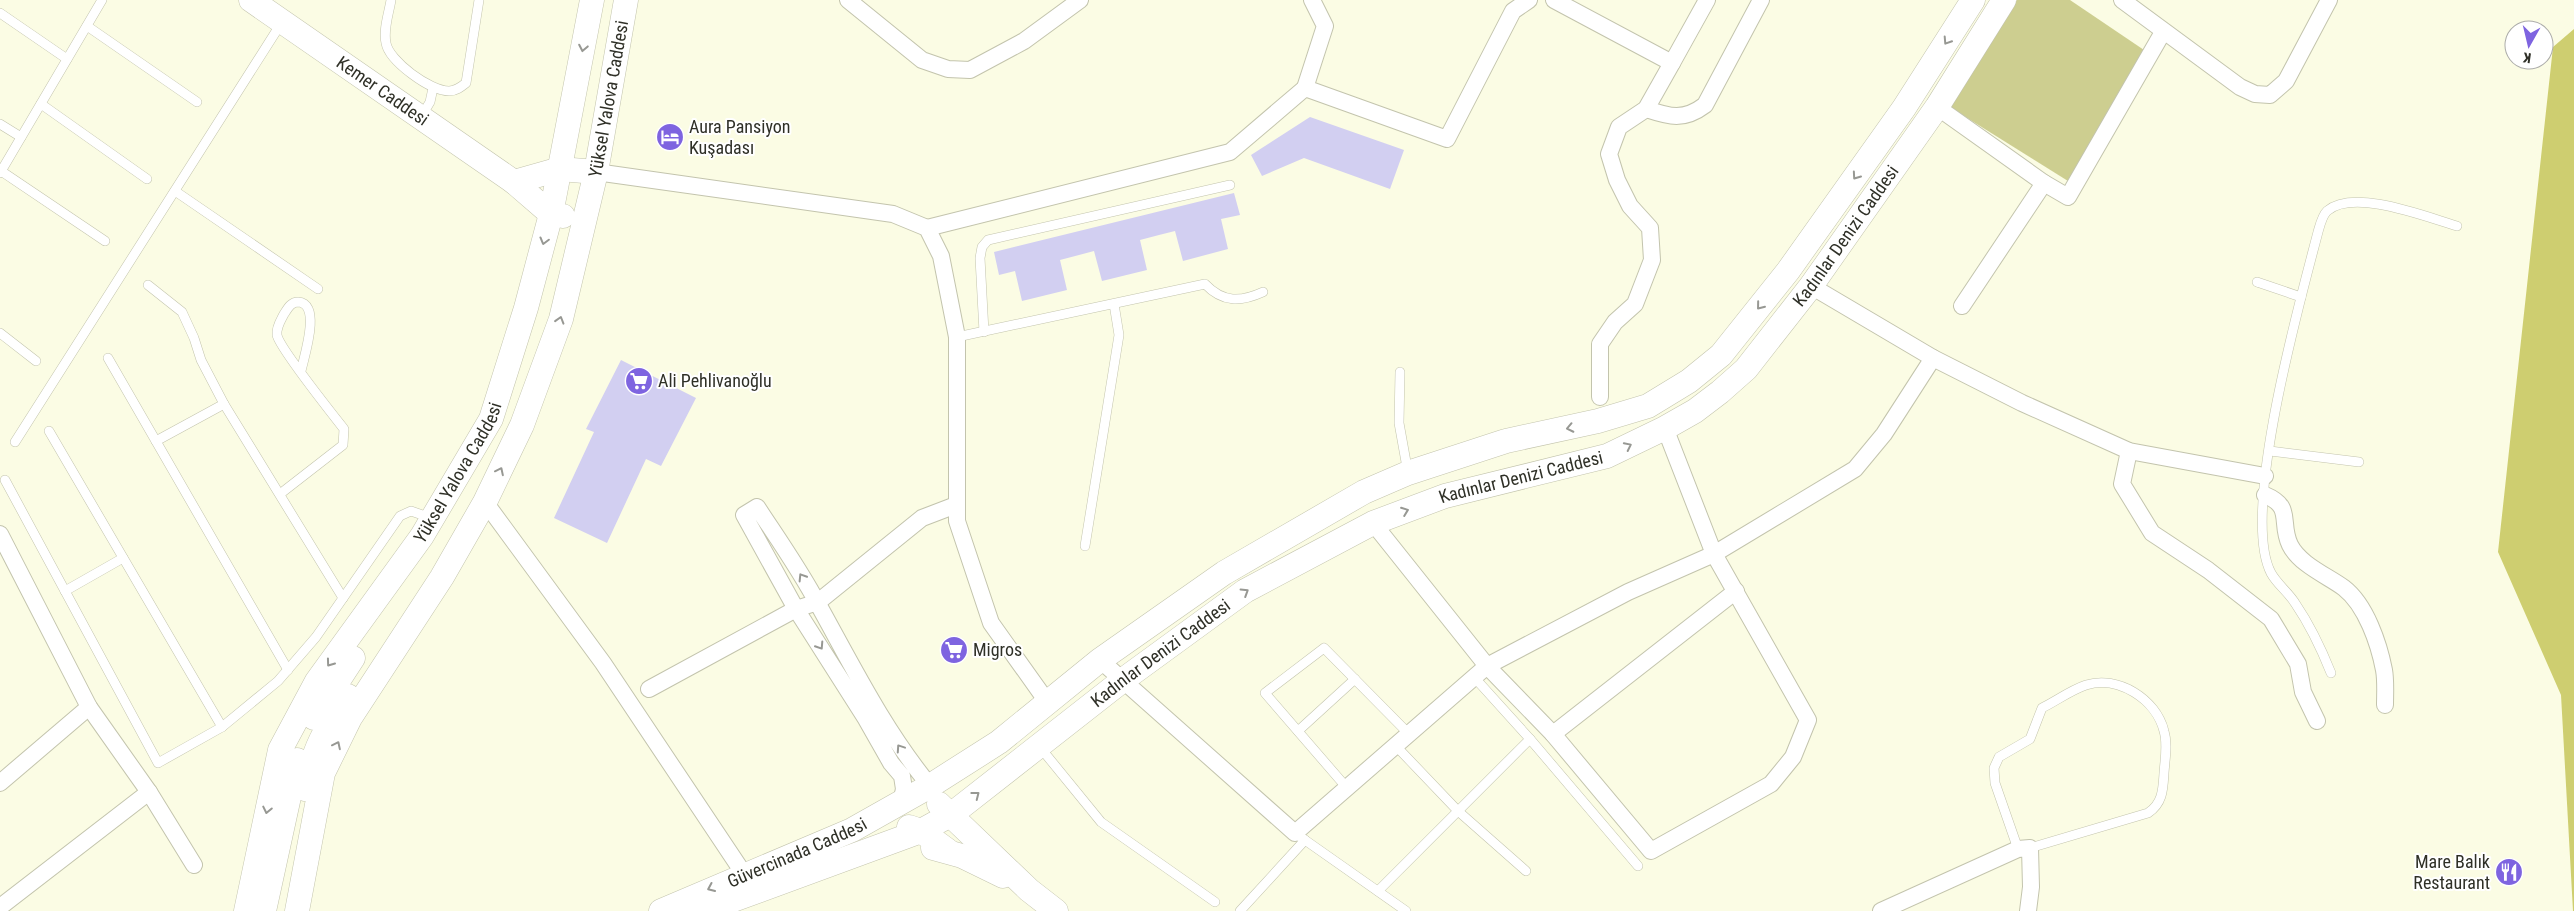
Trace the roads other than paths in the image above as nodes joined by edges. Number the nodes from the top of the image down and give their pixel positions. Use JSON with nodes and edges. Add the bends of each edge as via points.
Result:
{"nodes":[{"id":1,"x":102,"y":0,"type":"edge"},
{"id":2,"x":251,"y":0,"type":"edge"},
{"id":3,"x":391,"y":0,"type":"edge"},
{"id":4,"x":479,"y":0,"type":"edge"},
{"id":5,"x":592,"y":0,"type":"edge"},
{"id":6,"x":626,"y":0,"type":"edge"},
{"id":7,"x":848,"y":0,"type":"edge"},
{"id":8,"x":1080,"y":0,"type":"edge"},
{"id":9,"x":1312,"y":0,"type":"edge"},
{"id":10,"x":1528,"y":0,"type":"edge"},
{"id":11,"x":1554,"y":0,"type":"edge"},
{"id":12,"x":1707,"y":0,"type":"edge"},
{"id":13,"x":1761,"y":0,"type":"edge"},
{"id":14,"x":1973,"y":0,"type":"edge"},
{"id":15,"x":2004,"y":0,"type":"edge"},
{"id":16,"x":2122,"y":0,"type":"edge"},
{"id":17,"x":2329,"y":0,"type":"edge"},
{"id":18,"x":0,"y":13,"type":"edge"},
{"id":19,"x":282,"y":22,"type":"junction"},
{"id":20,"x":87,"y":26,"type":"junction"},
{"id":21,"x":2162,"y":32,"type":"junction"},
{"id":22,"x":67,"y":59,"type":"junction"},
{"id":23,"x":1672,"y":63,"type":"junction"},
{"id":24,"x":434,"y":88,"type":"junction"},
{"id":25,"x":1305,"y":88,"type":"junction"},
{"id":26,"x":197,"y":102,"type":"dead end"},
{"id":27,"x":41,"y":104,"type":"junction"},
{"id":28,"x":1937,"y":107,"type":"junction"},
{"id":29,"x":1646,"y":110,"type":"junction"},
{"id":30,"x":420,"y":118,"type":"junction"},
{"id":31,"x":0,"y":124,"type":"edge"},
{"id":32,"x":21,"y":137,"type":"junction"},
{"id":33,"x":560,"y":169,"type":"junction"},
{"id":34,"x":1,"y":172,"type":"edge"},
{"id":35,"x":596,"y":172,"type":"junction"},
{"id":36,"x":147,"y":179,"type":"dead end"},
{"id":37,"x":514,"y":182,"type":"junction"},
{"id":38,"x":2044,"y":183,"type":"junction"},
{"id":39,"x":1230,"y":185,"type":"dead end"},
{"id":40,"x":174,"y":191,"type":"junction"},
{"id":41,"x":551,"y":214,"type":"junction"},
{"id":42,"x":585,"y":220,"type":"junction"},
{"id":43,"x":2457,"y":226,"type":"dead end"},
{"id":44,"x":927,"y":228,"type":"junction"},
{"id":45,"x":105,"y":241,"type":"dead end"},
{"id":46,"x":2257,"y":282,"type":"dead end"},
{"id":47,"x":148,"y":285,"type":"dead end"},
{"id":48,"x":1811,"y":286,"type":"junction"},
{"id":49,"x":318,"y":289,"type":"dead end"},
{"id":50,"x":1262,"y":292,"type":"dead end"},
{"id":51,"x":2301,"y":297,"type":"junction"},
{"id":52,"x":1114,"y":304,"type":"junction"},
{"id":53,"x":1962,"y":306,"type":"dead end"},
{"id":54,"x":984,"y":332,"type":"junction"},
{"id":55,"x":0,"y":333,"type":"edge"},
{"id":56,"x":958,"y":337,"type":"junction"},
{"id":57,"x":108,"y":358,"type":"dead end"},
{"id":58,"x":1933,"y":358,"type":"junction"},
{"id":59,"x":36,"y":361,"type":"dead end"},
{"id":60,"x":301,"y":371,"type":"junction"},
{"id":61,"x":1400,"y":372,"type":"dead end"},
{"id":62,"x":1600,"y":397,"type":"dead end"},
{"id":63,"x":224,"y":404,"type":"junction"},
{"id":64,"x":1665,"y":428,"type":"junction"},
{"id":65,"x":49,"y":431,"type":"dead end"},
{"id":66,"x":156,"y":441,"type":"junction"},
{"id":67,"x":15,"y":442,"type":"dead end"},
{"id":68,"x":2129,"y":451,"type":"junction"},
{"id":69,"x":2270,"y":451,"type":"junction"},
{"id":70,"x":2359,"y":462,"type":"dead end"},
{"id":71,"x":1408,"y":473,"type":"junction"},
{"id":72,"x":2266,"y":476,"type":"junction"},
{"id":73,"x":5,"y":480,"type":"dead end"},
{"id":74,"x":280,"y":494,"type":"junction"},
{"id":75,"x":2265,"y":495,"type":"junction"},
{"id":76,"x":485,"y":502,"type":"junction"},
{"id":77,"x":956,"y":505,"type":"junction"},
{"id":78,"x":1373,"y":523,"type":"junction"},
{"id":79,"x":428,"y":528,"type":"junction"},
{"id":80,"x":0,"y":534,"type":"edge"},
{"id":81,"x":464,"y":536,"type":"junction"},
{"id":82,"x":1085,"y":546,"type":"dead end"},
{"id":83,"x":1714,"y":554,"type":"junction"},
{"id":84,"x":123,"y":558,"type":"junction"},
{"id":85,"x":65,"y":591,"type":"junction"},
{"id":86,"x":1736,"y":591,"type":"junction"},
{"id":87,"x":343,"y":598,"type":"junction"},
{"id":88,"x":818,"y":602,"type":"junction"},
{"id":89,"x":796,"y":609,"type":"junction"},
{"id":90,"x":1100,"y":660,"type":"junction"},
{"id":91,"x":1487,"y":666,"type":"junction"},
{"id":92,"x":288,"y":670,"type":"junction"},
{"id":93,"x":2331,"y":673,"type":"dead end"},
{"id":94,"x":1474,"y":677,"type":"junction"},
{"id":95,"x":1355,"y":679,"type":"junction"},
{"id":96,"x":1123,"y":680,"type":"junction"},
{"id":97,"x":649,"y":690,"type":"dead end"},
{"id":98,"x":1048,"y":703,"type":"junction"},
{"id":99,"x":2385,"y":705,"type":"dead end"},
{"id":100,"x":89,"y":707,"type":"junction"},
{"id":101,"x":2317,"y":721,"type":"dead end"},
{"id":102,"x":222,"y":727,"type":"junction"},
{"id":103,"x":1298,"y":731,"type":"junction"},
{"id":104,"x":1409,"y":734,"type":"junction"},
{"id":105,"x":1552,"y":734,"type":"junction"},
{"id":106,"x":1530,"y":739,"type":"junction"},
{"id":107,"x":1396,"y":745,"type":"junction"},
{"id":108,"x":1039,"y":746,"type":"junction"},
{"id":109,"x":0,"y":782,"type":"edge"},
{"id":110,"x":930,"y":786,"type":"junction"},
{"id":111,"x":1347,"y":788,"type":"junction"},
{"id":112,"x":149,"y":792,"type":"junction"},
{"id":113,"x":901,"y":802,"type":"junction"},
{"id":114,"x":1458,"y":810,"type":"junction"},
{"id":115,"x":952,"y":814,"type":"junction"},
{"id":116,"x":921,"y":831,"type":"junction"},
{"id":117,"x":1300,"y":836,"type":"junction"},
{"id":118,"x":2024,"y":848,"type":"junction"},
{"id":119,"x":948,"y":850,"type":"junction"},
{"id":120,"x":866,"y":851,"type":"junction"},
{"id":121,"x":194,"y":865,"type":"dead end"},
{"id":122,"x":1638,"y":866,"type":"dead end"},
{"id":123,"x":1526,"y":871,"type":"dead end"},
{"id":124,"x":744,"y":874,"type":"junction"},
{"id":125,"x":1029,"y":890,"type":"junction"},
{"id":126,"x":1378,"y":891,"type":"junction"},
{"id":127,"x":1215,"y":902,"type":"dead end"},
{"id":128,"x":0,"y":907,"type":"edge"},
{"id":129,"x":246,"y":911,"type":"edge"},
{"id":130,"x":264,"y":911,"type":"edge"},
{"id":131,"x":280,"y":911,"type":"edge"},
{"id":132,"x":297,"y":911,"type":"edge"},
{"id":133,"x":660,"y":911,"type":"edge"},
{"id":134,"x":703,"y":911,"type":"edge"},
{"id":135,"x":1056,"y":911,"type":"edge"},
{"id":136,"x":1240,"y":911,"type":"edge"},
{"id":137,"x":1406,"y":911,"type":"edge"},
{"id":138,"x":1881,"y":911,"type":"edge"},
{"id":139,"x":2028,"y":911,"type":"edge"}],
"edges":[{"from":1,"to":20,"type":"lane"},
{"from":2,"to":19,"type":"main road","name":"Kemer Caddesi"},
{"from":3,"to":24,"type":"lane","via":[[385,33],[389,52]]},
{"from":4,"to":24,"type":"lane","via":[[466,83],[452,91]]},
{"from":5,"to":33,"type":"main road","name":"Yüksel Yalova Caddesi","one_way":true},
{"from":6,"to":35,"type":"main road","name":"Yüksel Yalova Caddesi"},
{"from":7,"to":8,"type":"street","via":[[922,60],[935,66],[970,70],[1024,41]]},
{"from":9,"to":25,"type":"street","via":[[1324,26]]},
{"from":10,"to":25,"type":"street","via":[[1513,11],[1448,139]]},
{"from":11,"to":23,"type":"street"},
{"from":12,"to":23,"type":"street"},
{"from":13,"to":29,"type":"street","via":[[1706,105],[1693,115],[1668,117]]},
{"from":14,"to":71,"type":"main road","name":"Kadınlar Denizi Caddesi","one_way":true,"via":[[1904,108],[1788,271],[1721,355],[1648,406],[1598,422],[1506,441]]},
{"from":15,"to":28,"type":"main road","name":"Kadınlar Denizi Caddesi"},
{"from":16,"to":21,"type":"street"},
{"from":17,"to":21,"type":"street","via":[[2286,81],[2270,95],[2255,94],[2240,87]]},
{"from":18,"to":22,"type":"lane"},
{"from":19,"to":30,"type":"main road","name":"Kemer Caddesi"},
{"from":19,"to":40,"type":"lane"},
{"from":20,"to":22,"type":"lane"},
{"from":20,"to":26,"type":"lane"},
{"from":21,"to":38,"type":"street","via":[[2068,197]]},
{"from":22,"to":27,"type":"lane"},
{"from":23,"to":29,"type":"street"},
{"from":24,"to":30,"type":"lane"},
{"from":25,"to":44,"type":"street","via":[[1230,152]]},
{"from":27,"to":32,"type":"lane"},
{"from":27,"to":36,"type":"lane"},
{"from":28,"to":38,"type":"street"},
{"from":28,"to":48,"type":"main road","name":"Kadınlar Denizi Caddesi"},
{"from":29,"to":62,"type":"street","via":[[1619,127],[1609,154],[1630,206],[1650,228],[1652,260],[1635,304],[1615,322],[1600,344]]},
{"from":30,"to":37,"type":"main road","name":"Kemer Caddesi"},
{"from":31,"to":32,"type":"lane"},
{"from":32,"to":34,"type":"lane"},
{"from":33,"to":35,"type":"main road"},
{"from":33,"to":37,"type":"main road"},
{"from":33,"to":41,"type":"main road","name":"Yüksel Yalova Caddesi"},
{"from":34,"to":45,"type":"lane"},
{"from":35,"to":42,"type":"main road","name":"Yüksel Yalova Caddesi"},
{"from":35,"to":44,"type":"street","via":[[893,214]]},
{"from":37,"to":41,"type":"main road","name":"Kemer Caddesi"},
{"from":38,"to":53,"type":"street"},
{"from":39,"to":54,"type":"lane","via":[[988,240],[982,247],[980,258]]},
{"from":40,"to":49,"type":"lane"},
{"from":40,"to":67,"type":"lane"},
{"from":41,"to":42,"type":"main road"},
{"from":41,"to":79,"type":"main road","name":"Yüksel Yalova Caddesi","one_way":true,"via":[[491,420]]},
{"from":76,"to":42,"type":"main road","name":"Yüksel Yalova Caddesi","one_way":true,"via":[[522,425],[561,319]]},
{"from":43,"to":51,"type":"lane","via":[[2362,201],[2334,206],[2325,213],[2318,232]]},
{"from":44,"to":56,"type":"street","via":[[941,256]]},
{"from":46,"to":51,"type":"lane"},
{"from":47,"to":63,"type":"lane","via":[[182,312],[201,360]]},
{"from":48,"to":58,"type":"street"},
{"from":48,"to":64,"type":"main road","name":"Kadınlar Denizi Caddesi","via":[[1746,369],[1695,411]]},
{"from":50,"to":52,"type":"lane","via":[[1248,299],[1233,300],[1218,295],[1205,284]]},
{"from":51,"to":69,"type":"lane","via":[[2278,397]]},
{"from":52,"to":54,"type":"lane"},
{"from":52,"to":82,"type":"lane","via":[[1119,335]]},
{"from":54,"to":56,"type":"lane"},
{"from":55,"to":59,"type":"lane"},
{"from":56,"to":77,"type":"street"},
{"from":57,"to":66,"type":"lane"},
{"from":58,"to":68,"type":"street","via":[[2022,403]]},
{"from":58,"to":83,"type":"street","via":[[1884,434],[1855,469]]},
{"from":60,"to":60,"type":"lane","via":[[277,332],[288,307],[299,302],[308,308],[311,320]]},
{"from":60,"to":74,"type":"lane","via":[[344,429],[343,444]]},
{"from":61,"to":71,"type":"lane","via":[[1399,423]]},
{"from":63,"to":66,"type":"lane"},
{"from":63,"to":74,"type":"lane"},
{"from":78,"to":64,"type":"main road","name":"Kadınlar Denizi Caddesi","one_way":true,"via":[[1444,496],[1607,456]]},
{"from":64,"to":83,"type":"street"},
{"from":65,"to":84,"type":"lane"},
{"from":66,"to":92,"type":"lane"},
{"from":68,"to":72,"type":"street"},
{"from":68,"to":101,"type":"street","via":[[2122,484],[2152,533],[2208,570],[2271,619],[2298,664],[2303,692]]},
{"from":69,"to":70,"type":"lane"},
{"from":69,"to":72,"type":"lane"},
{"from":71,"to":90,"type":"main road","name":"Kadınlar Denizi Caddesi","via":[[1364,492],[1224,573]]},
{"from":72,"to":75,"type":"lane"},
{"from":73,"to":85,"type":"lane"},
{"from":74,"to":87,"type":"lane"},
{"from":75,"to":93,"type":"lane","via":[[2264,544],[2271,573],[2316,636]]},
{"from":75,"to":99,"type":"street","via":[[2277,500],[2284,509],[2290,545],[2297,554],[2346,589],[2361,608],[2377,642],[2384,671]]},
{"from":76,"to":81,"type":"main road","name":"Yüksel Yalova Caddesi"},
{"from":76,"to":124,"type":"street","via":[[603,662]]},
{"from":77,"to":88,"type":"street","via":[[922,518]]},
{"from":77,"to":98,"type":"street","via":[[957,520],[991,623]]},
{"from":78,"to":91,"type":"street"},
{"from":96,"to":78,"type":"main road","name":"Kadınlar Denizi Caddesi","one_way":true,"via":[[1245,591]]},
{"from":79,"to":87,"type":"lane","via":[[416,511],[400,516]]},
{"from":79,"to":129,"type":"main road","name":"Yüksel Yalova Caddesi","one_way":true,"via":[[317,681],[280,750]]},
{"from":79,"to":130,"type":"main road","via":[[414,569],[317,711],[300,747]]},
{"from":80,"to":100,"type":"street"},
{"from":81,"to":131,"type":"main road","via":[[326,726],[312,757]]},
{"from":132,"to":81,"type":"main road","name":"Yüksel Yalova Caddesi","one_way":true,"via":[[323,773],[350,718],[442,577]]},
{"from":83,"to":86,"type":"street"},
{"from":83,"to":91,"type":"street","via":[[1628,592]]},
{"from":84,"to":85,"type":"lane"},
{"from":84,"to":102,"type":"lane"},
{"from":85,"to":102,"type":"lane","via":[[158,763]]},
{"from":86,"to":105,"type":"street"},
{"from":86,"to":105,"type":"street","via":[[1808,720],[1793,757],[1771,784],[1651,851]]},
{"from":87,"to":92,"type":"lane"},
{"from":88,"to":89,"type":"street"},
{"from":88,"to":89,"type":"street","one_way":true,"via":[[757,506],[744,515]]},
{"from":110,"to":88,"type":"street","one_way":true,"via":[[900,749]]},
{"from":89,"to":97,"type":"street"},
{"from":89,"to":113,"type":"street","one_way":true,"via":[[902,776]]},
{"from":90,"to":96,"type":"street"},
{"from":90,"to":98,"type":"main road","name":"Kadınlar Denizi Caddesi"},
{"from":91,"to":94,"type":"street"},
{"from":91,"to":105,"type":"street"},
{"from":92,"to":102,"type":"lane"},
{"from":94,"to":104,"type":"street"},
{"from":94,"to":106,"type":"lane"},
{"from":95,"to":103,"type":"lane"},
{"from":95,"to":103,"type":"lane","via":[[1324,648],[1265,693]]},
{"from":95,"to":104,"type":"lane"},
{"from":96,"to":108,"type":"main road","name":"Kadınlar Denizi Caddesi"},
{"from":96,"to":117,"type":"street"},
{"from":98,"to":110,"type":"main road","name":"Kadınlar Denizi Caddesi","via":[[999,742]]},
{"from":100,"to":109,"type":"street"},
{"from":100,"to":112,"type":"street"},
{"from":103,"to":111,"type":"lane"},
{"from":104,"to":107,"type":"street"},
{"from":106,"to":114,"type":"lane"},
{"from":106,"to":122,"type":"lane"},
{"from":107,"to":111,"type":"street"},
{"from":107,"to":114,"type":"lane"},
{"from":115,"to":108,"type":"main road","name":"Kadınlar Denizi Caddesi","one_way":true},
{"from":108,"to":127,"type":"lane","via":[[1101,822]]},
{"from":110,"to":113,"type":"main road","name":"Güvercinada Caddesi"},
{"from":110,"to":115,"type":"main road"},
{"from":111,"to":117,"type":"street"},
{"from":112,"to":121,"type":"street"},
{"from":112,"to":128,"type":"street"},
{"from":113,"to":115,"type":"main road","via":[[921,798],[937,802]]},
{"from":113,"to":116,"type":"main road","via":[[899,814],[907,826]]},
{"from":113,"to":124,"type":"main road","name":"Güvercinada Caddesi","via":[[852,830]]},
{"from":114,"to":123,"type":"lane"},
{"from":114,"to":126,"type":"lane"},
{"from":115,"to":116,"type":"main road","name":"Kadınlar Denizi Caddesi"},
{"from":115,"to":125,"type":"main road"},
{"from":116,"to":119,"type":"main road"},
{"from":116,"to":120,"type":"main road","name":"Kadınlar Denizi Caddesi"},
{"from":117,"to":126,"type":"lane"},
{"from":117,"to":136,"type":"lane"},
{"from":118,"to":118,"type":"lane","via":[[2148,814],[2158,805],[2167,741],[2158,715],[2140,695],[2111,683],[2087,685],[2042,708],[2030,738],[1999,757],[1994,768],[1995,783]]},
{"from":118,"to":138,"type":"street"},
{"from":118,"to":139,"type":"street","via":[[2031,887]]},
{"from":119,"to":120,"type":"main road","via":[[903,847]]},
{"from":119,"to":125,"type":"main road"},
{"from":120,"to":134,"type":"main road","name":"Güvercinada Caddesi"},
{"from":124,"to":133,"type":"main road","name":"Güvercinada Caddesi","one_way":true},
{"from":125,"to":135,"type":"main road"},
{"from":126,"to":137,"type":"lane"}]}
